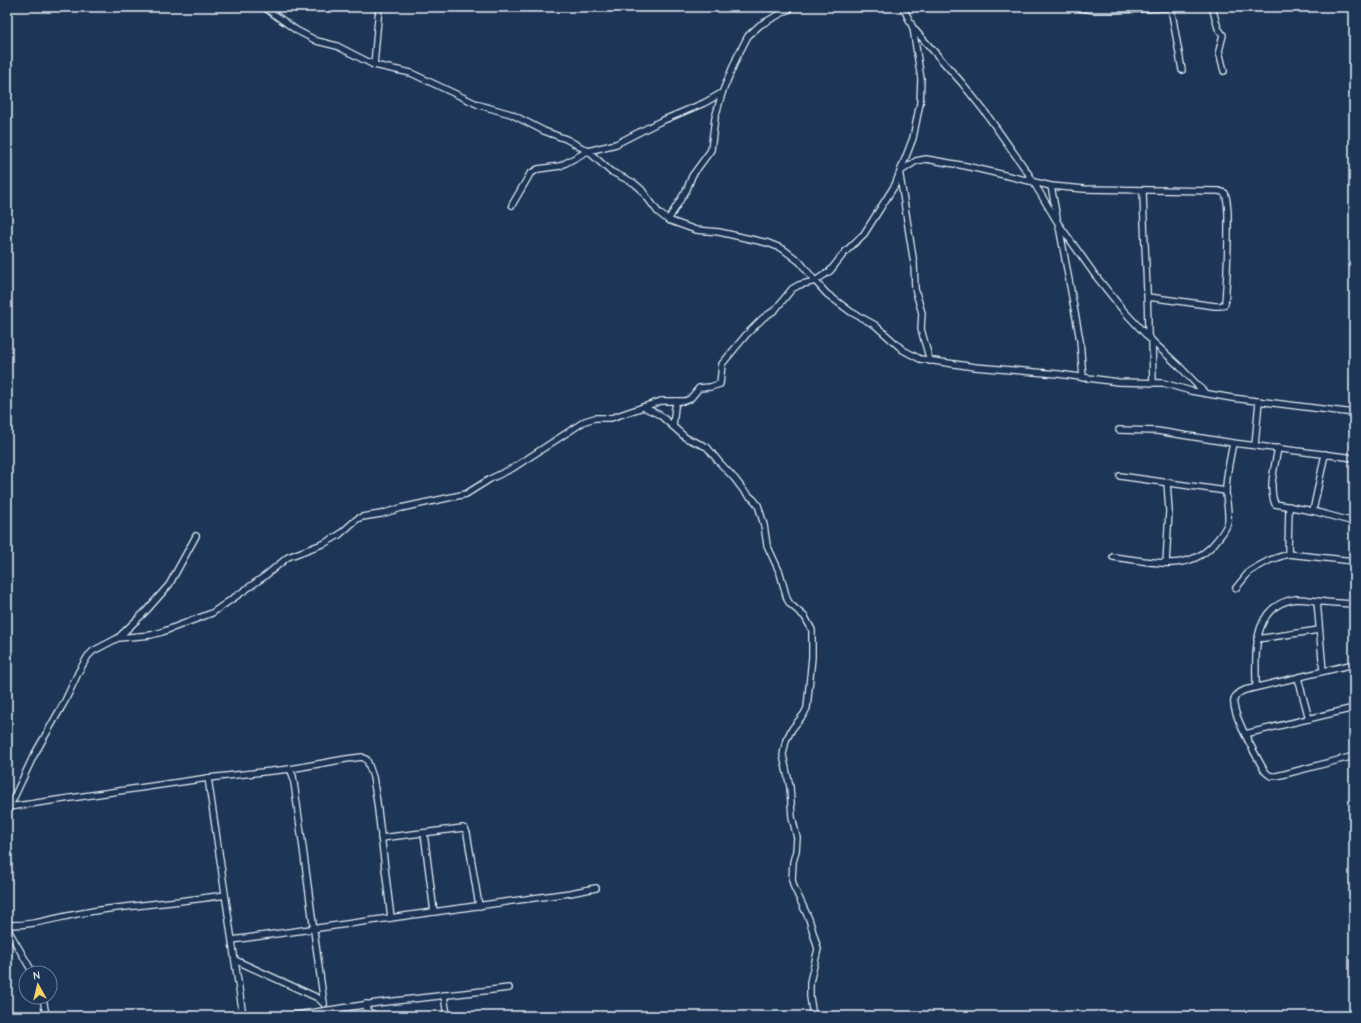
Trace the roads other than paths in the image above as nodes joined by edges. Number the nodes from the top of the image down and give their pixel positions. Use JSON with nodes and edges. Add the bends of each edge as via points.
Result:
{"nodes":[{"id":1,"x":264,"y":7,"type":"edge"},
{"id":2,"x":379,"y":7,"type":"edge"},
{"id":3,"x":793,"y":7,"type":"edge"},
{"id":4,"x":903,"y":7,"type":"edge"},
{"id":5,"x":1075,"y":7,"type":"edge"},
{"id":6,"x":1190,"y":7,"type":"edge"},
{"id":7,"x":1212,"y":7,"type":"edge"},
{"id":8,"x":1150,"y":8,"type":"edge"},
{"id":9,"x":1172,"y":8,"type":"junction"},
{"id":10,"x":913,"y":28,"type":"junction"},
{"id":11,"x":374,"y":65,"type":"junction"},
{"id":12,"x":1182,"y":70,"type":"dead end"},
{"id":13,"x":1224,"y":71,"type":"dead end"},
{"id":14,"x":722,"y":93,"type":"junction"},
{"id":15,"x":588,"y":151,"type":"junction"},
{"id":16,"x":900,"y":173,"type":"junction"},
{"id":17,"x":1034,"y":183,"type":"junction"},
{"id":18,"x":1051,"y":186,"type":"junction"},
{"id":19,"x":1143,"y":190,"type":"junction"},
{"id":20,"x":512,"y":205,"type":"dead end"},
{"id":21,"x":668,"y":220,"type":"junction"},
{"id":22,"x":1058,"y":223,"type":"junction"},
{"id":23,"x":815,"y":281,"type":"junction"},
{"id":24,"x":1148,"y":297,"type":"junction"},
{"id":25,"x":1150,"y":339,"type":"junction"},
{"id":26,"x":930,"y":361,"type":"junction"},
{"id":27,"x":1083,"y":378,"type":"junction"},
{"id":28,"x":1153,"y":383,"type":"junction"},
{"id":29,"x":1204,"y":393,"type":"junction"},
{"id":30,"x":677,"y":401,"type":"junction"},
{"id":31,"x":1260,"y":401,"type":"junction"},
{"id":32,"x":642,"y":407,"type":"junction"},
{"id":33,"x":1354,"y":413,"type":"edge"},
{"id":34,"x":673,"y":426,"type":"junction"},
{"id":35,"x":1119,"y":430,"type":"dead end"},
{"id":36,"x":1233,"y":443,"type":"junction"},
{"id":37,"x":1255,"y":445,"type":"junction"},
{"id":38,"x":1278,"y":448,"type":"junction"},
{"id":39,"x":1325,"y":454,"type":"junction"},
{"id":40,"x":1354,"y":458,"type":"edge"},
{"id":41,"x":1120,"y":476,"type":"dead end"},
{"id":42,"x":1167,"y":482,"type":"junction"},
{"id":43,"x":1226,"y":491,"type":"junction"},
{"id":44,"x":1289,"y":506,"type":"junction"},
{"id":45,"x":1313,"y":511,"type":"junction"},
{"id":46,"x":1354,"y":522,"type":"edge"},
{"id":47,"x":196,"y":536,"type":"dead end"},
{"id":48,"x":1288,"y":554,"type":"junction"},
{"id":49,"x":1113,"y":557,"type":"dead end"},
{"id":50,"x":1354,"y":561,"type":"edge"},
{"id":51,"x":1166,"y":563,"type":"junction"},
{"id":52,"x":1236,"y":588,"type":"dead end"},
{"id":53,"x":1317,"y":601,"type":"junction"},
{"id":54,"x":1354,"y":604,"type":"edge"},
{"id":55,"x":1319,"y":630,"type":"junction"},
{"id":56,"x":118,"y":638,"type":"junction"},
{"id":57,"x":1257,"y":639,"type":"junction"},
{"id":58,"x":1354,"y":664,"type":"edge"},
{"id":59,"x":1324,"y":671,"type":"junction"},
{"id":60,"x":1298,"y":678,"type":"junction"},
{"id":61,"x":1256,"y":687,"type":"junction"},
{"id":62,"x":1354,"y":708,"type":"edge"},
{"id":63,"x":1309,"y":719,"type":"junction"},
{"id":64,"x":1245,"y":734,"type":"junction"},
{"id":65,"x":1354,"y":756,"type":"edge"},
{"id":66,"x":290,"y":769,"type":"junction"},
{"id":67,"x":208,"y":778,"type":"junction"},
{"id":68,"x":8,"y":810,"type":"edge"},
{"id":69,"x":424,"y":833,"type":"junction"},
{"id":70,"x":381,"y":838,"type":"junction"},
{"id":71,"x":596,"y":888,"type":"dead end"},
{"id":72,"x":225,"y":895,"type":"junction"},
{"id":73,"x":479,"y":906,"type":"junction"},
{"id":74,"x":434,"y":912,"type":"junction"},
{"id":75,"x":391,"y":918,"type":"junction"},
{"id":76,"x":7,"y":926,"type":"edge"},
{"id":77,"x":313,"y":928,"type":"junction"},
{"id":78,"x":232,"y":940,"type":"junction"},
{"id":79,"x":235,"y":960,"type":"junction"},
{"id":80,"x":29,"y":965,"type":"edge"},
{"id":81,"x":509,"y":988,"type":"dead end"},
{"id":82,"x":444,"y":995,"type":"junction"},
{"id":83,"x":324,"y":1003,"type":"junction"},
{"id":84,"x":366,"y":1004,"type":"junction"},
{"id":85,"x":44,"y":1005,"type":"edge"},
{"id":86,"x":325,"y":1010,"type":"junction"},
{"id":87,"x":367,"y":1014,"type":"edge"},
{"id":88,"x":46,"y":1016,"type":"edge"},
{"id":89,"x":243,"y":1016,"type":"edge"},
{"id":90,"x":289,"y":1016,"type":"edge"},
{"id":91,"x":377,"y":1016,"type":"edge"},
{"id":92,"x":447,"y":1016,"type":"edge"},
{"id":93,"x":813,"y":1016,"type":"edge"}],
"edges":[{"from":1,"to":11,"type":"street","via":[[296,30],[317,41],[337,46]]},
{"from":2,"to":11,"type":"street"},
{"from":3,"to":14,"type":"street","via":[[760,25],[748,36]]},
{"from":4,"to":10,"type":"street"},
{"from":5,"to":8,"type":"street","via":[[1094,10]]},
{"from":6,"to":9,"type":"street"},
{"from":7,"to":13,"type":"street","via":[[1222,35],[1219,51]]},
{"from":8,"to":9,"type":"street"},
{"from":9,"to":12,"type":"street"},
{"from":10,"to":16,"type":"street","via":[[919,60],[921,93],[912,138]]},
{"from":10,"to":17,"type":"street","via":[[969,91]]},
{"from":11,"to":15,"type":"street","via":[[411,73],[479,105],[511,114]]},
{"from":14,"to":15,"type":"street","via":[[616,144]]},
{"from":14,"to":21,"type":"street","via":[[715,118],[711,150],[692,176]]},
{"from":15,"to":20,"type":"street","via":[[560,166],[534,171]]},
{"from":15,"to":21,"type":"street","via":[[610,171],[641,189],[658,212]]},
{"from":16,"to":17,"type":"street","via":[[916,160],[926,159]]},
{"from":16,"to":23,"type":"street","via":[[864,234],[830,271]]},
{"from":16,"to":26,"type":"street","via":[[914,264],[915,289]]},
{"from":17,"to":18,"type":"street"},
{"from":17,"to":22,"type":"street"},
{"from":18,"to":19,"type":"street"},
{"from":18,"to":22,"type":"street"},
{"from":19,"to":24,"type":"street"},
{"from":19,"to":24,"type":"street","via":[[1219,191],[1227,198],[1228,215],[1224,304],[1215,306]]},
{"from":21,"to":23,"type":"street","via":[[696,230],[768,242],[795,257]]},
{"from":22,"to":25,"type":"street","via":[[1095,275]]},
{"from":22,"to":27,"type":"street","via":[[1080,340]]},
{"from":23,"to":26,"type":"street","via":[[851,312],[884,332],[903,350]]},
{"from":23,"to":30,"type":"street","via":[[792,289],[775,310],[746,335],[722,364],[720,384],[699,388],[688,400]]},
{"from":24,"to":25,"type":"street"},
{"from":25,"to":28,"type":"street"},
{"from":25,"to":29,"type":"street"},
{"from":26,"to":27,"type":"street"},
{"from":27,"to":28,"type":"street"},
{"from":28,"to":29,"type":"street"},
{"from":29,"to":31,"type":"street"},
{"from":30,"to":32,"type":"street","via":[[664,400]]},
{"from":30,"to":34,"type":"street"},
{"from":31,"to":33,"type":"street"},
{"from":31,"to":37,"type":"street"},
{"from":32,"to":34,"type":"street","via":[[656,413]]},
{"from":32,"to":56,"type":"street","via":[[611,418],[585,421],[513,468],[466,494],[357,519],[339,535],[321,545],[288,557],[247,589],[203,618],[151,634]]},
{"from":34,"to":93,"type":"street","via":[[686,438],[707,447],[756,502],[767,545],[780,573],[787,599],[805,617],[812,630],[807,708],[792,729],[783,755],[797,838],[792,880],[818,948],[810,982]]},
{"from":35,"to":36,"type":"street","via":[[1157,431]]},
{"from":36,"to":37,"type":"street"},
{"from":36,"to":43,"type":"street","via":[[1227,470]]},
{"from":37,"to":38,"type":"street"},
{"from":38,"to":39,"type":"street"},
{"from":38,"to":44,"type":"street","via":[[1272,477],[1273,499],[1275,504]]},
{"from":39,"to":40,"type":"street"},
{"from":39,"to":45,"type":"street"},
{"from":41,"to":42,"type":"street"},
{"from":42,"to":43,"type":"street"},
{"from":42,"to":51,"type":"street","via":[[1169,511]]},
{"from":43,"to":51,"type":"street","via":[[1228,522],[1215,543],[1202,555],[1189,561]]},
{"from":44,"to":45,"type":"street"},
{"from":44,"to":48,"type":"street"},
{"from":45,"to":46,"type":"street"},
{"from":47,"to":56,"type":"street","via":[[169,585]]},
{"from":48,"to":50,"type":"street"},
{"from":48,"to":52,"type":"street","via":[[1270,560],[1249,572]]},
{"from":49,"to":51,"type":"street"},
{"from":53,"to":54,"type":"street"},
{"from":53,"to":55,"type":"street"},
{"from":53,"to":57,"type":"street","via":[[1296,599],[1281,604],[1270,611],[1262,623]]},
{"from":55,"to":57,"type":"street"},
{"from":55,"to":59,"type":"street"},
{"from":56,"to":68,"type":"street","via":[[93,651],[84,662]]},
{"from":57,"to":61,"type":"street"},
{"from":58,"to":59,"type":"street"},
{"from":59,"to":60,"type":"street"},
{"from":60,"to":61,"type":"street"},
{"from":60,"to":63,"type":"street"},
{"from":61,"to":64,"type":"street","via":[[1240,692],[1233,702]]},
{"from":62,"to":63,"type":"street"},
{"from":63,"to":64,"type":"street"},
{"from":64,"to":65,"type":"street","via":[[1264,770],[1274,777]]},
{"from":66,"to":67,"type":"street"},
{"from":66,"to":70,"type":"street","via":[[362,757],[368,760],[373,777]]},
{"from":66,"to":77,"type":"street"},
{"from":67,"to":68,"type":"street"},
{"from":67,"to":72,"type":"street"},
{"from":69,"to":70,"type":"street"},
{"from":69,"to":73,"type":"street","via":[[465,829]]},
{"from":69,"to":74,"type":"street"},
{"from":70,"to":75,"type":"street"},
{"from":71,"to":73,"type":"street"},
{"from":72,"to":76,"type":"street","via":[[91,911]]},
{"from":72,"to":78,"type":"street"},
{"from":73,"to":74,"type":"street"},
{"from":74,"to":75,"type":"street"},
{"from":75,"to":77,"type":"street"},
{"from":76,"to":80,"type":"street"},
{"from":77,"to":78,"type":"street"},
{"from":77,"to":83,"type":"street"},
{"from":78,"to":79,"type":"street"},
{"from":79,"to":83,"type":"street"},
{"from":79,"to":89,"type":"street"},
{"from":81,"to":82,"type":"street"},
{"from":82,"to":84,"type":"street"},
{"from":82,"to":92,"type":"street"},
{"from":83,"to":86,"type":"street"},
{"from":84,"to":86,"type":"street"},
{"from":84,"to":87,"type":"street"},
{"from":85,"to":88,"type":"street"},
{"from":86,"to":90,"type":"street"},
{"from":87,"to":91,"type":"street"}]}
